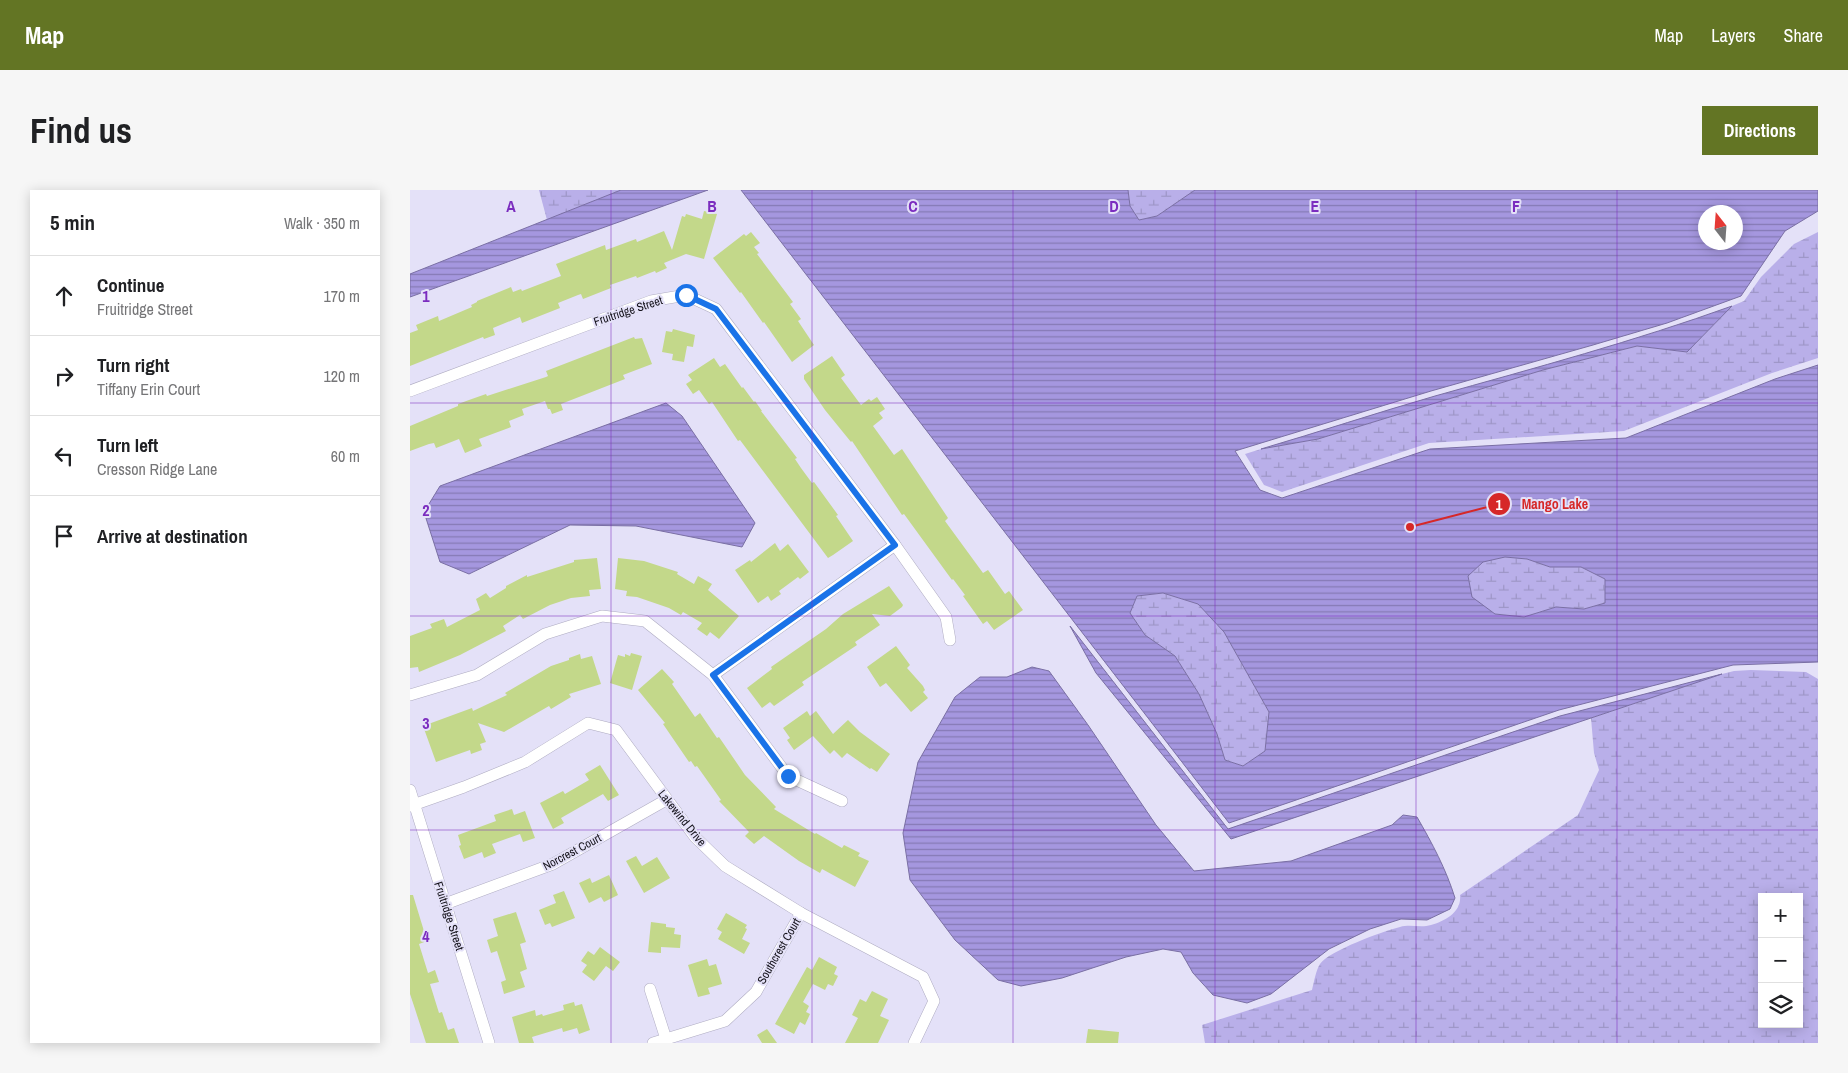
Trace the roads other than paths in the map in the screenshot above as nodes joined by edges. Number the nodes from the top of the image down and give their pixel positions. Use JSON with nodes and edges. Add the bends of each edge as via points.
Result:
{"nodes":[{"id":1,"x":410,"y":392,"type":"edge"},
{"id":2,"x":895,"y":545,"type":"junction"},
{"id":3,"x":950,"y":640,"type":"dead end"},
{"id":4,"x":713,"y":675,"type":"junction"},
{"id":5,"x":410,"y":695,"type":"edge"},
{"id":6,"x":410,"y":790,"type":"edge"},
{"id":7,"x":666,"y":800,"type":"junction"},
{"id":8,"x":842,"y":801,"type":"dead end"},
{"id":9,"x":412,"y":805,"type":"edge"},
{"id":10,"x":445,"y":904,"type":"junction"},
{"id":11,"x":800,"y":913,"type":"junction"},
{"id":12,"x":650,"y":989,"type":"dead end"},
{"id":13,"x":666,"y":1039,"type":"junction"},
{"id":14,"x":489,"y":1043,"type":"edge"},
{"id":15,"x":653,"y":1043,"type":"edge"},
{"id":16,"x":914,"y":1043,"type":"edge"}],
"edges":[{"from":1,"to":2,"type":"street","name":"Fruitridge Street","via":[[651,301],[686,295],[716,309]]},
{"from":2,"to":3,"type":"street","name":"Fruitridge Street","via":[[946,616]]},
{"from":2,"to":4,"type":"street"},
{"from":4,"to":5,"type":"street","via":[[645,621],[602,616],[544,634],[477,675]]},
{"from":4,"to":8,"type":"street","via":[[788,776]]},
{"from":6,"to":9,"type":"street","name":"Fruitridge Street"},
{"from":7,"to":9,"type":"street","name":"Lakewind Drive","via":[[616,730],[588,723],[525,762]]},
{"from":7,"to":10,"type":"street","name":"Norcrest Court","via":[[554,864]]},
{"from":7,"to":11,"type":"street","name":"Lakewind Drive","via":[[695,837],[725,866]]},
{"from":9,"to":10,"type":"street","name":"Fruitridge Street"},
{"from":10,"to":14,"type":"street","name":"Fruitridge Street"},
{"from":11,"to":13,"type":"street","name":"Southcrest Court","via":[[756,992],[725,1021]]},
{"from":11,"to":16,"type":"street","name":"Lakewind Drive","via":[[923,978],[934,1001]]},
{"from":12,"to":13,"type":"street"},
{"from":13,"to":15,"type":"street","name":"Southcrest Court"}]}
